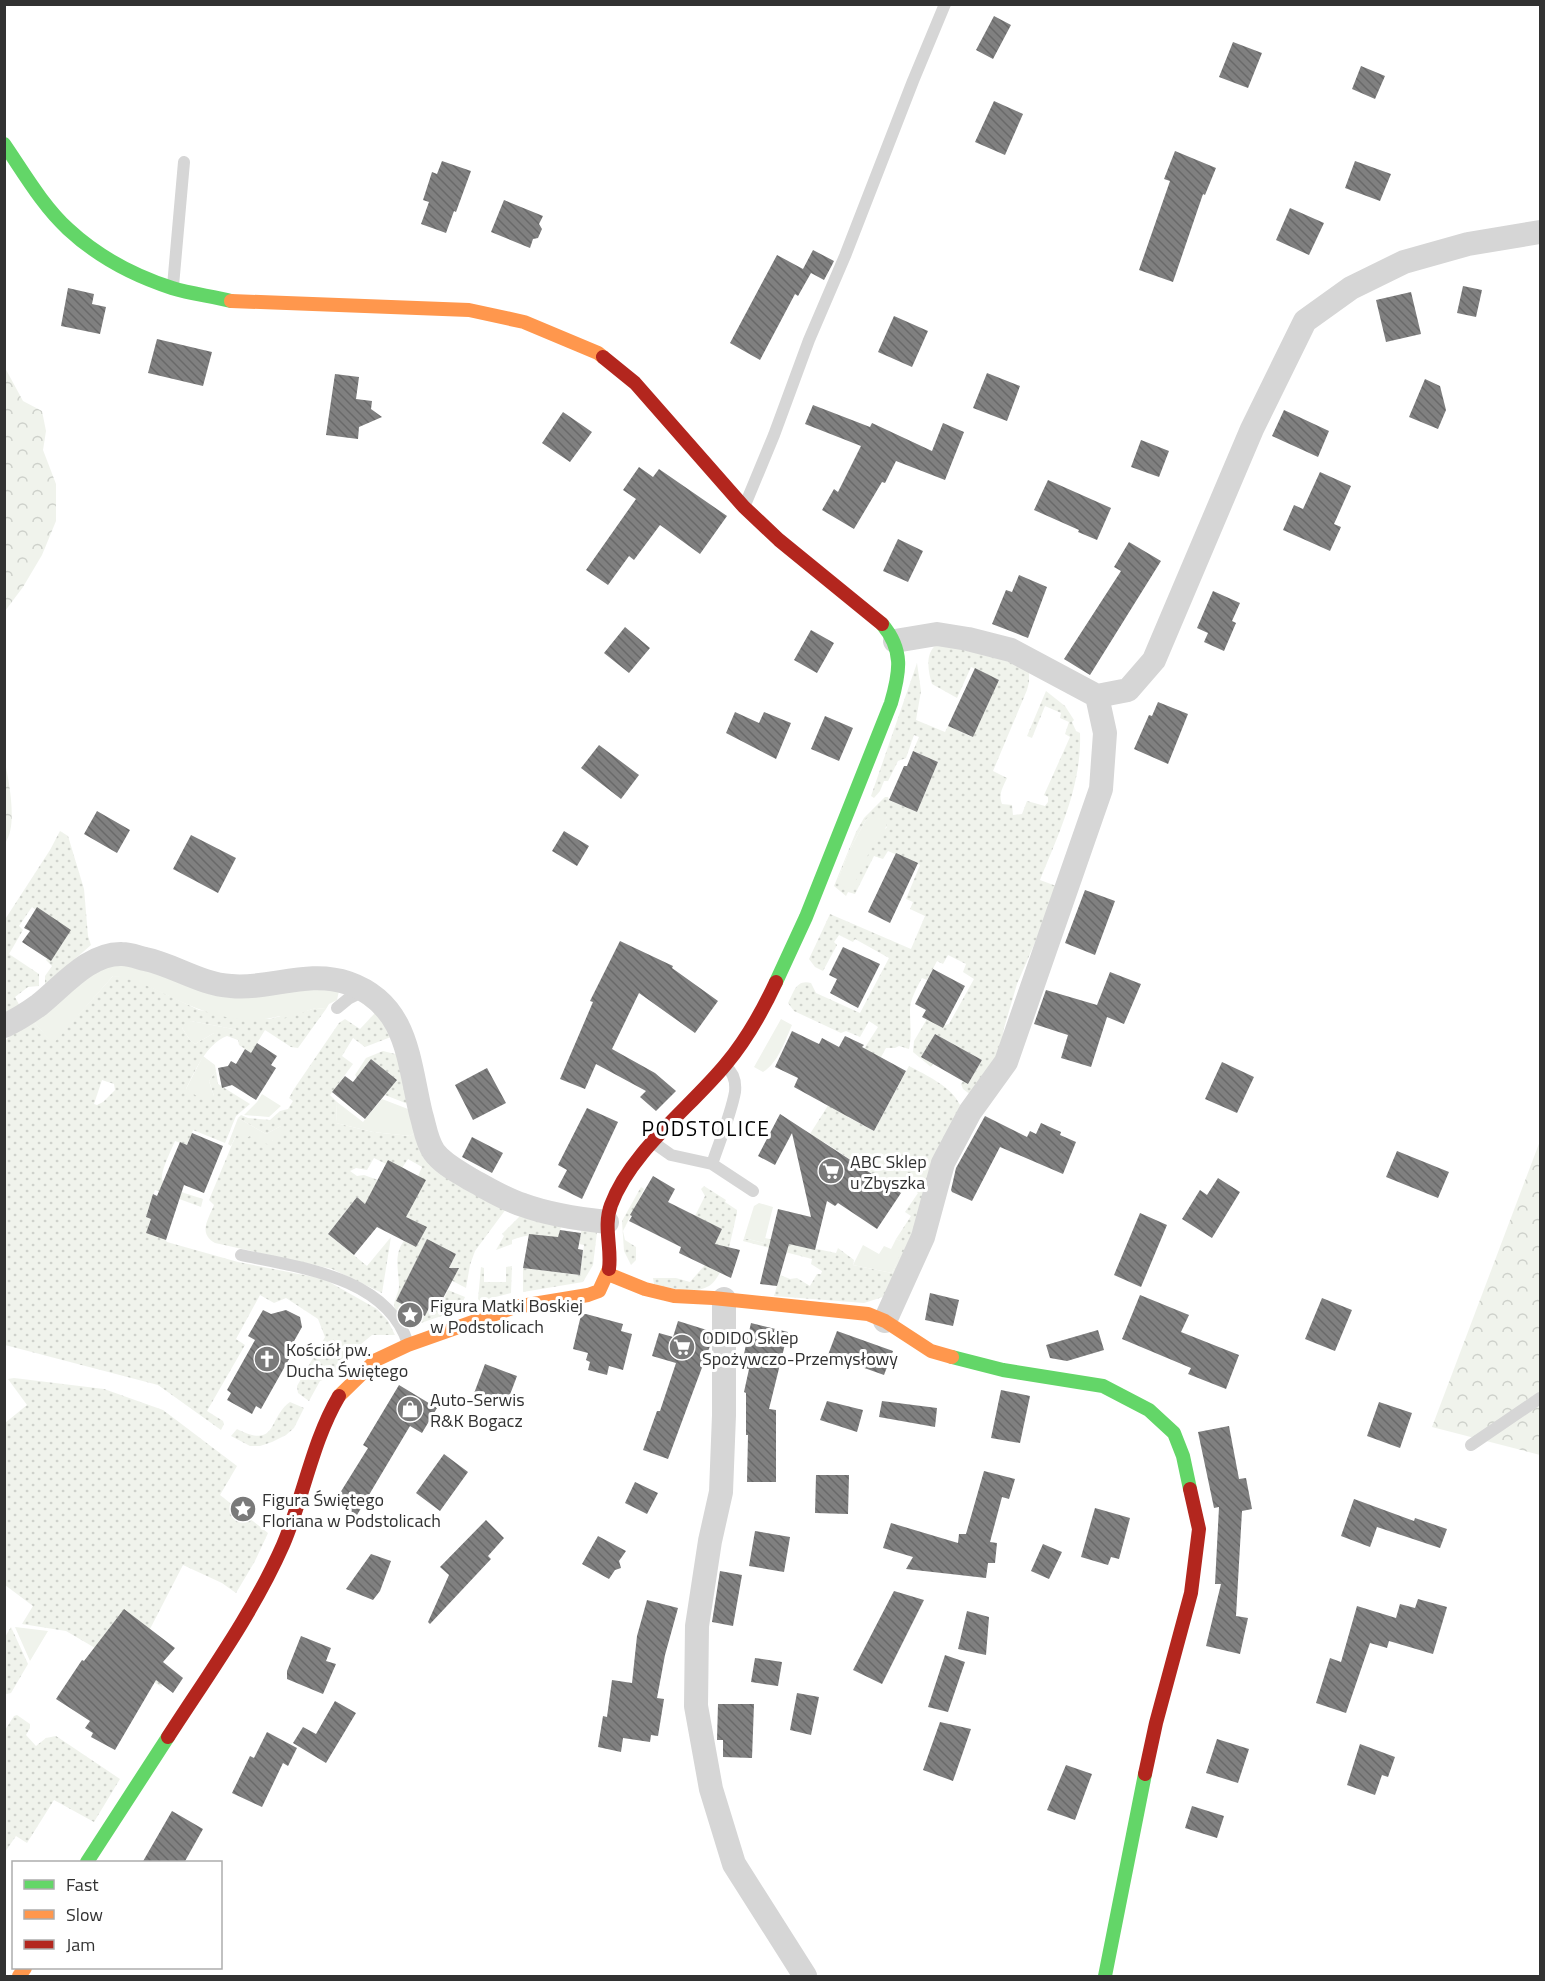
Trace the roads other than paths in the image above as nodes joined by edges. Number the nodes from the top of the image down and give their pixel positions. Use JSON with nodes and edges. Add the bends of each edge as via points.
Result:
{"nodes":[{"id":1,"x":945,"y":4,"type":"edge"},
{"id":2,"x":4,"y":144,"type":"edge"},
{"id":3,"x":184,"y":162,"type":"dead end"},
{"id":4,"x":1540,"y":232,"type":"edge"},
{"id":5,"x":173,"y":288,"type":"junction"},
{"id":6,"x":744,"y":507,"type":"junction"},
{"id":7,"x":896,"y":641,"type":"junction"},
{"id":8,"x":1097,"y":696,"type":"junction"},
{"id":9,"x":365,"y":991,"type":"junction"},
{"id":10,"x":336,"y":1008,"type":"dead end"},
{"id":11,"x":4,"y":1026,"type":"edge"},
{"id":12,"x":725,"y":1066,"type":"junction"},
{"id":13,"x":653,"y":1142,"type":"junction"},
{"id":14,"x":712,"y":1164,"type":"junction"},
{"id":15,"x":753,"y":1191,"type":"dead end"},
{"id":16,"x":607,"y":1222,"type":"junction"},
{"id":17,"x":241,"y":1255,"type":"dead end"},
{"id":18,"x":608,"y":1274,"type":"junction"},
{"id":19,"x":724,"y":1299,"type":"junction"},
{"id":20,"x":885,"y":1321,"type":"junction"},
{"id":21,"x":408,"y":1345,"type":"junction"},
{"id":22,"x":1540,"y":1398,"type":"edge"},
{"id":23,"x":1471,"y":1445,"type":"dead end"},
{"id":24,"x":88,"y":1861,"type":"edge"},
{"id":25,"x":805,"y":1977,"type":"edge"},
{"id":26,"x":1105,"y":1977,"type":"edge"}],
"edges":[{"from":1,"to":6,"type":"lane"},
{"from":2,"to":5,"type":"street","via":[[68,229],[104,257]]},
{"from":3,"to":5,"type":"lane"},
{"from":4,"to":8,"type":"street","via":[[1468,244],[1404,262],[1351,288],[1305,321],[1252,429],[1154,660],[1128,690]]},
{"from":5,"to":6,"type":"street","via":[[233,301],[436,307],[524,322],[598,353],[615,365],[662,412]]},
{"from":6,"to":7,"type":"street","via":[[882,624]]},
{"from":7,"to":8,"type":"street","via":[[937,634],[979,641],[1011,650]]},
{"from":7,"to":12,"type":"street","via":[[894,694],[850,809],[775,986],[748,1037]]},
{"from":8,"to":20,"type":"street","via":[[1105,732],[1101,789],[1006,1062],[970,1112],[943,1163],[922,1237]]},
{"from":9,"to":10,"type":"lane"},
{"from":9,"to":11,"type":"street","via":[[332,979],[232,987],[158,962],[111,955],[78,971],[37,1006]]},
{"from":9,"to":16,"type":"street","via":[[394,1016],[425,1136],[441,1161],[521,1205],[565,1217]]},
{"from":12,"to":13,"type":"street"},
{"from":12,"to":14,"type":"lane","via":[[732,1071],[735,1092]]},
{"from":13,"to":14,"type":"lane","via":[[671,1155]]},
{"from":13,"to":16,"type":"street","via":[[625,1178]]},
{"from":14,"to":15,"type":"lane"},
{"from":16,"to":18,"type":"street"},
{"from":17,"to":21,"type":"lane","via":[[322,1272],[387,1302]]},
{"from":18,"to":19,"type":"street","via":[[674,1296]]},
{"from":18,"to":21,"type":"street","via":[[594,1294],[515,1307]]},
{"from":19,"to":20,"type":"street","via":[[859,1312]]},
{"from":19,"to":25,"type":"street","via":[[721,1492],[697,1626],[696,1706],[711,1789],[734,1864]]},
{"from":20,"to":26,"type":"street","via":[[931,1351],[1003,1370],[1103,1386],[1149,1410],[1174,1433],[1183,1456],[1199,1529],[1191,1593],[1156,1723]]},
{"from":21,"to":24,"type":"street","via":[[376,1360],[341,1393],[321,1434],[269,1575]]},
{"from":22,"to":23,"type":"lane"}]}
